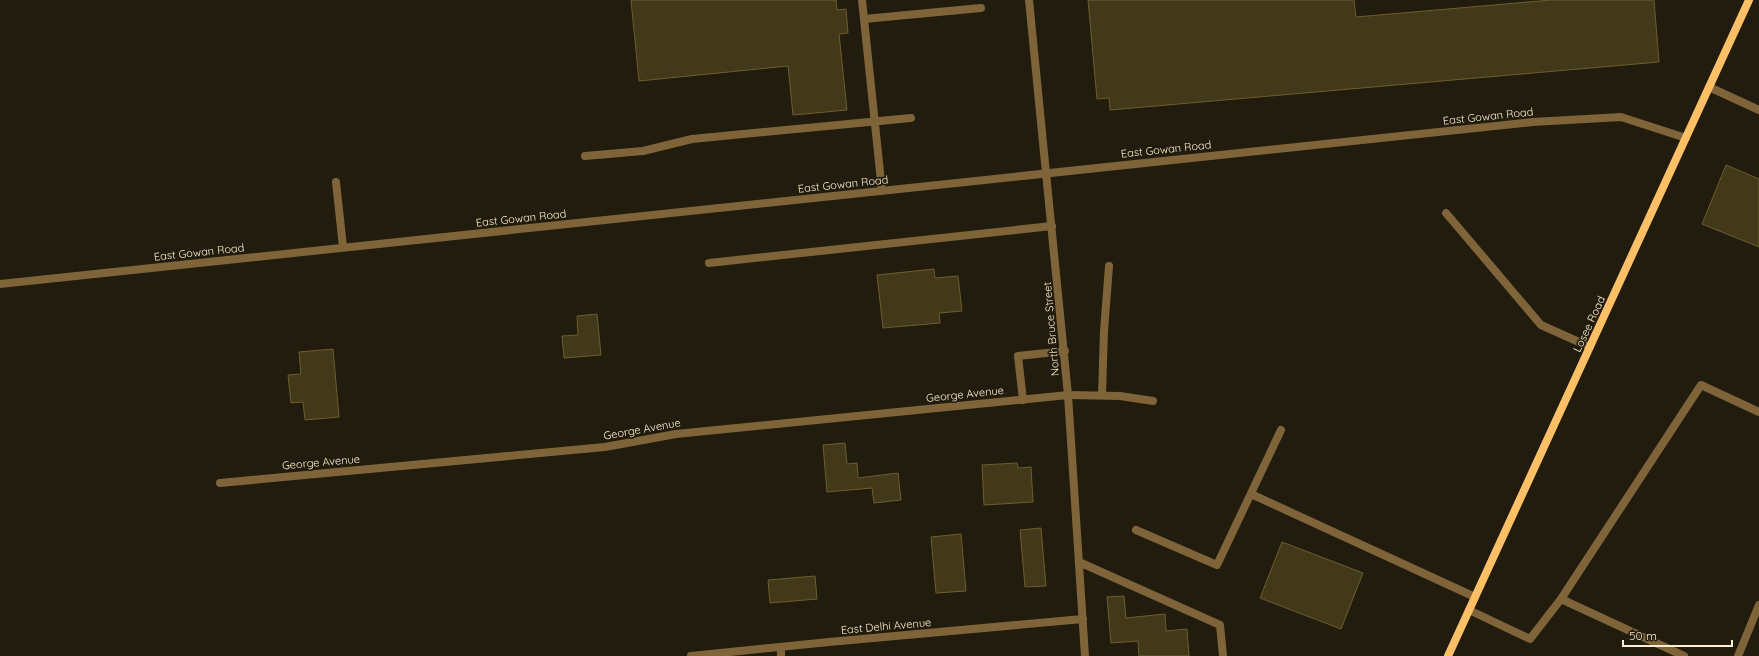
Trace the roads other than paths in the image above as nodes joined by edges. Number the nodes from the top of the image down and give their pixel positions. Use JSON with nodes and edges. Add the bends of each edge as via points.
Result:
{"nodes":[{"id":1,"x":862,"y":0,"type":"edge"},
{"id":2,"x":1030,"y":0,"type":"edge"},
{"id":3,"x":1749,"y":0,"type":"edge"},
{"id":4,"x":981,"y":8,"type":"dead end"},
{"id":5,"x":864,"y":19,"type":"junction"},
{"id":6,"x":1709,"y":87,"type":"junction"},
{"id":7,"x":1759,"y":110,"type":"edge"},
{"id":8,"x":911,"y":118,"type":"dead end"},
{"id":9,"x":874,"y":122,"type":"junction"},
{"id":10,"x":1686,"y":138,"type":"junction"},
{"id":11,"x":585,"y":156,"type":"dead end"},
{"id":12,"x":1046,"y":173,"type":"junction"},
{"id":13,"x":336,"y":182,"type":"dead end"},
{"id":14,"x":882,"y":191,"type":"junction"},
{"id":15,"x":1446,"y":213,"type":"dead end"},
{"id":16,"x":1052,"y":226,"type":"junction"},
{"id":17,"x":343,"y":248,"type":"junction"},
{"id":18,"x":709,"y":263,"type":"dead end"},
{"id":19,"x":1109,"y":266,"type":"dead end"},
{"id":20,"x":0,"y":284,"type":"edge"},
{"id":21,"x":1590,"y":347,"type":"junction"},
{"id":22,"x":1065,"y":351,"type":"junction"},
{"id":23,"x":1102,"y":395,"type":"junction"},
{"id":24,"x":1068,"y":396,"type":"junction"},
{"id":25,"x":1023,"y":400,"type":"junction"},
{"id":26,"x":1153,"y":401,"type":"dead end"},
{"id":27,"x":1759,"y":412,"type":"edge"},
{"id":28,"x":1281,"y":430,"type":"dead end"},
{"id":29,"x":220,"y":483,"type":"dead end"},
{"id":30,"x":1250,"y":494,"type":"junction"},
{"id":31,"x":1136,"y":530,"type":"dead end"},
{"id":32,"x":1079,"y":562,"type":"junction"},
{"id":33,"x":1475,"y":597,"type":"junction"},
{"id":34,"x":1561,"y":599,"type":"junction"},
{"id":35,"x":1759,"y":605,"type":"edge"},
{"id":36,"x":1469,"y":610,"type":"junction"},
{"id":37,"x":1083,"y":620,"type":"junction"},
{"id":38,"x":780,"y":647,"type":"junction"},
{"id":39,"x":691,"y":656,"type":"edge"},
{"id":40,"x":781,"y":656,"type":"edge"},
{"id":41,"x":1085,"y":656,"type":"edge"},
{"id":42,"x":1223,"y":656,"type":"edge"},
{"id":43,"x":1448,"y":656,"type":"edge"},
{"id":44,"x":1684,"y":656,"type":"edge"},
{"id":45,"x":1738,"y":656,"type":"edge"}],
"edges":[{"from":1,"to":5,"type":"street"},
{"from":2,"to":12,"type":"street","name":"North Bruce Street"},
{"from":3,"to":6,"type":"main road","name":"Losee Road"},
{"from":4,"to":5,"type":"street"},
{"from":5,"to":9,"type":"street"},
{"from":6,"to":7,"type":"street"},
{"from":6,"to":10,"type":"main road","name":"Losee Road"},
{"from":8,"to":9,"type":"street"},
{"from":9,"to":11,"type":"street","via":[[692,139],[643,151]]},
{"from":9,"to":14,"type":"street"},
{"from":10,"to":12,"type":"street","name":"East Gowan Road","via":[[1621,117],[1533,122]]},
{"from":10,"to":21,"type":"main road","name":"Losee Road"},
{"from":12,"to":14,"type":"street","name":"East Gowan Road"},
{"from":12,"to":16,"type":"street","name":"North Bruce Street"},
{"from":13,"to":17,"type":"street"},
{"from":14,"to":17,"type":"street","name":"East Gowan Road"},
{"from":15,"to":21,"type":"street","via":[[1541,325]]},
{"from":16,"to":18,"type":"street"},
{"from":16,"to":22,"type":"street","name":"North Bruce Street"},
{"from":17,"to":20,"type":"street","name":"East Gowan Road"},
{"from":19,"to":23,"type":"street"},
{"from":21,"to":33,"type":"main road","name":"Losee Road"},
{"from":22,"to":24,"type":"street","name":"North Bruce Street"},
{"from":22,"to":25,"type":"street","via":[[1018,356]]},
{"from":23,"to":24,"type":"street","name":"George Avenue"},
{"from":23,"to":26,"type":"street","name":"George Avenue"},
{"from":24,"to":25,"type":"street","name":"George Avenue"},
{"from":24,"to":32,"type":"street","name":"North Bruce Street"},
{"from":25,"to":29,"type":"street","name":"George Avenue","via":[[676,434],[605,447]]},
{"from":27,"to":34,"type":"street","via":[[1701,385]]},
{"from":28,"to":30,"type":"street"},
{"from":30,"to":31,"type":"street","via":[[1217,565]]},
{"from":30,"to":33,"type":"street"},
{"from":32,"to":37,"type":"street","name":"North Bruce Street"},
{"from":32,"to":42,"type":"street","via":[[1220,625]]},
{"from":33,"to":36,"type":"main road","name":"Losee Road"},
{"from":34,"to":36,"type":"street","via":[[1530,639]]},
{"from":34,"to":44,"type":"street"},
{"from":35,"to":45,"type":"street"},
{"from":36,"to":43,"type":"main road","name":"Losee Road"},
{"from":37,"to":38,"type":"street","name":"East Delhi Avenue"},
{"from":37,"to":41,"type":"street","name":"North Bruce Street"},
{"from":38,"to":39,"type":"street","name":"East Delhi Avenue"},
{"from":38,"to":40,"type":"street"}]}
